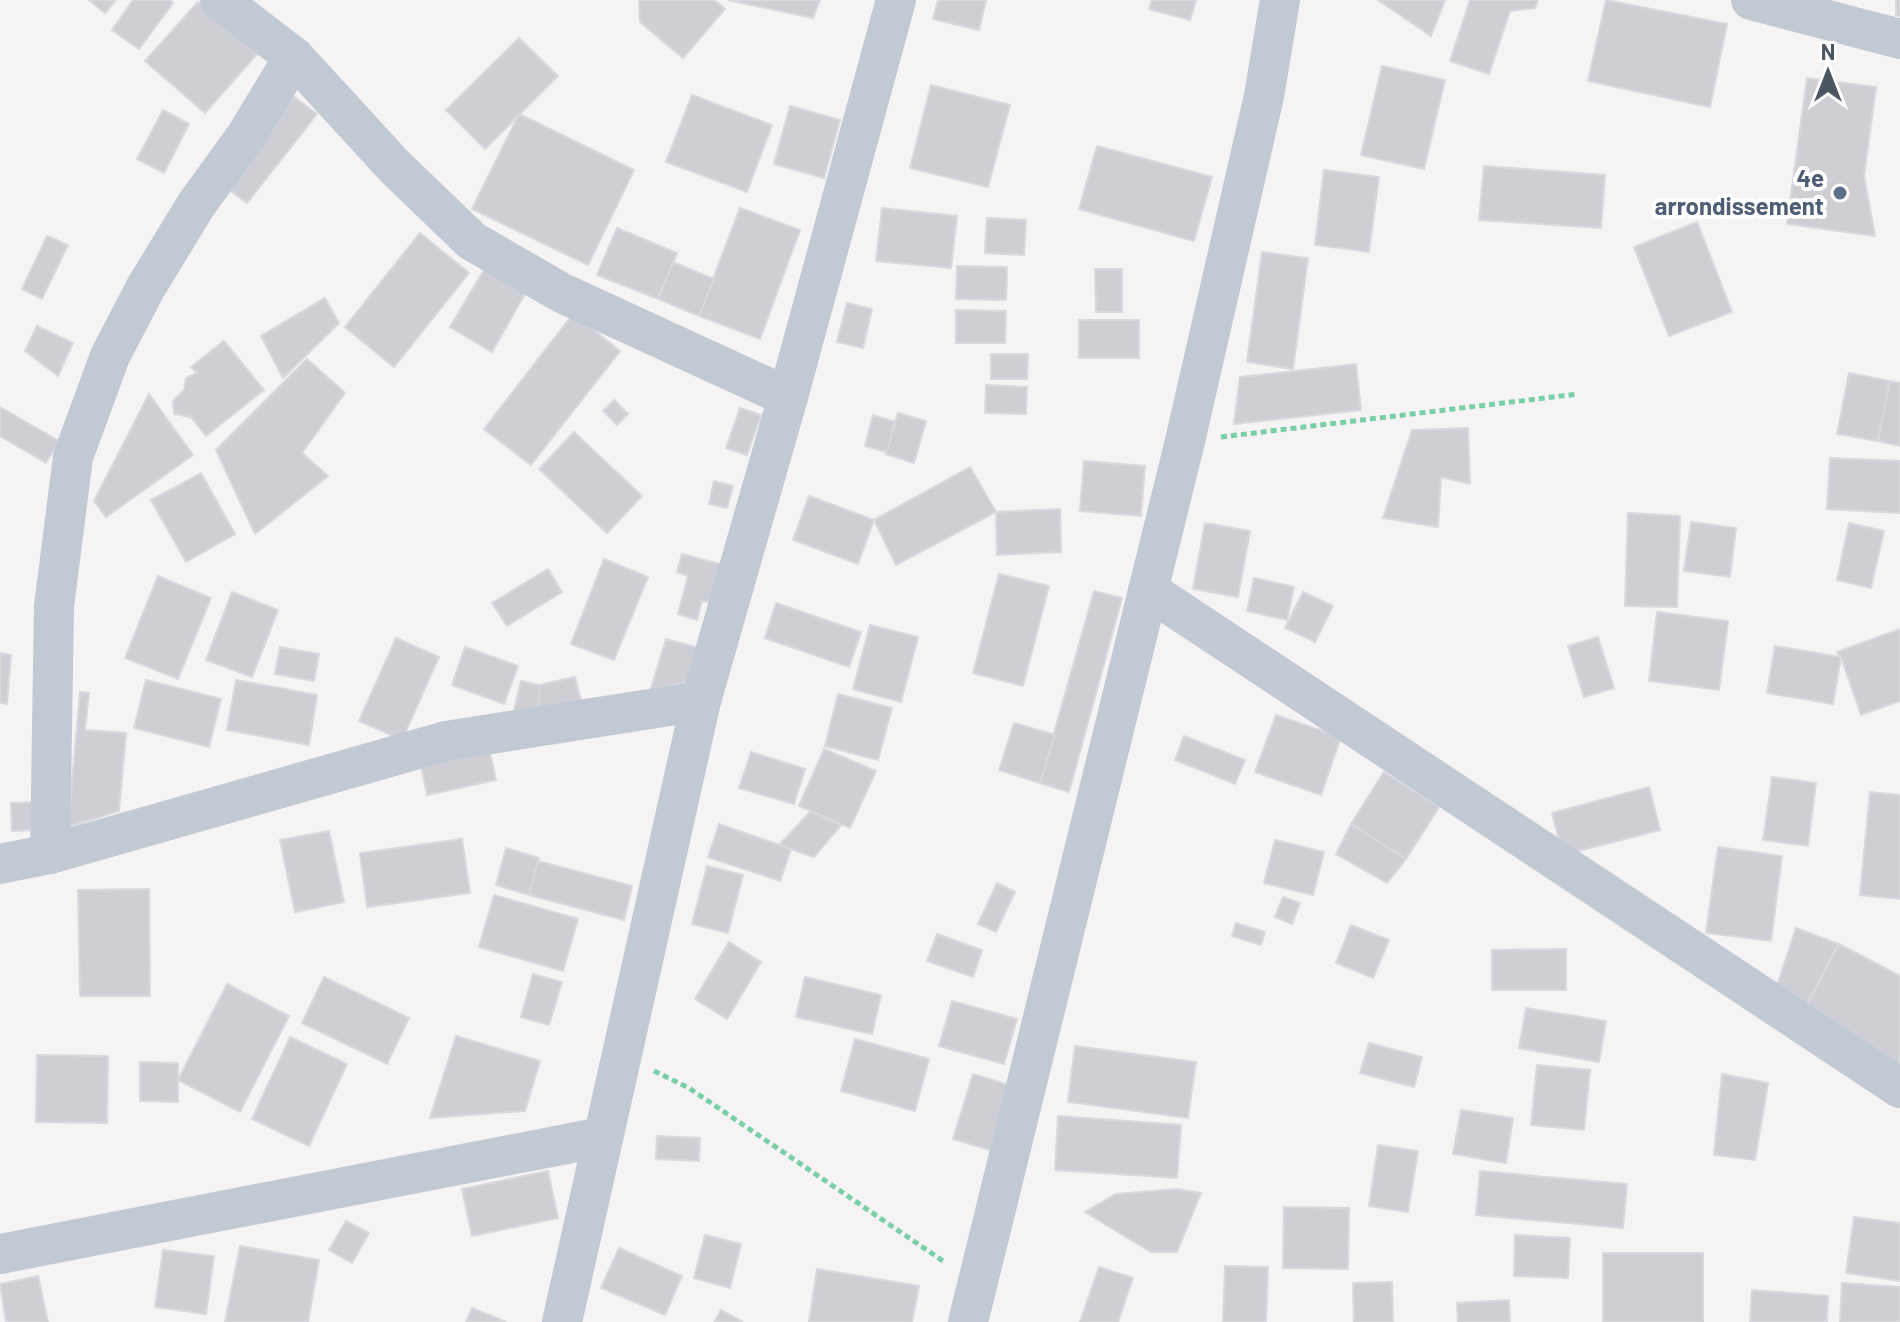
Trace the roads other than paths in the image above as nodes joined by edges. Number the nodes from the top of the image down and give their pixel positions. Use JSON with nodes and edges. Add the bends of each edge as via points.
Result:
{"nodes":[{"id":1,"x":220,"y":0,"type":"edge"},
{"id":2,"x":896,"y":0,"type":"edge"},
{"id":3,"x":1280,"y":0,"type":"edge"},
{"id":4,"x":1751,"y":0,"type":"edge"},
{"id":5,"x":1900,"y":39,"type":"edge"},
{"id":6,"x":294,"y":57,"type":"junction"},
{"id":7,"x":788,"y":397,"type":"junction"},
{"id":8,"x":1148,"y":590,"type":"junction"},
{"id":9,"x":701,"y":701,"type":"junction"},
{"id":10,"x":50,"y":854,"type":"junction"},
{"id":11,"x":0,"y":864,"type":"edge"},
{"id":12,"x":1900,"y":1088,"type":"edge"},
{"id":13,"x":602,"y":1137,"type":"junction"},
{"id":14,"x":0,"y":1254,"type":"edge"},
{"id":15,"x":972,"y":1303,"type":"edge"},
{"id":16,"x":562,"y":1322,"type":"edge"}],
"edges":[{"from":1,"to":6,"type":"street"},
{"from":2,"to":7,"type":"street"},
{"from":3,"to":8,"type":"street","via":[[1264,96]]},
{"from":4,"to":5,"type":"street"},
{"from":6,"to":7,"type":"street","via":[[472,241],[562,293]]},
{"from":6,"to":10,"type":"street","via":[[146,287],[110,356],[73,457],[54,606]]},
{"from":7,"to":9,"type":"street"},
{"from":8,"to":12,"type":"street"},
{"from":8,"to":15,"type":"street"},
{"from":9,"to":10,"type":"street","via":[[446,741]]},
{"from":9,"to":13,"type":"street"},
{"from":10,"to":11,"type":"street"},
{"from":13,"to":14,"type":"street"},
{"from":13,"to":16,"type":"street"}]}
